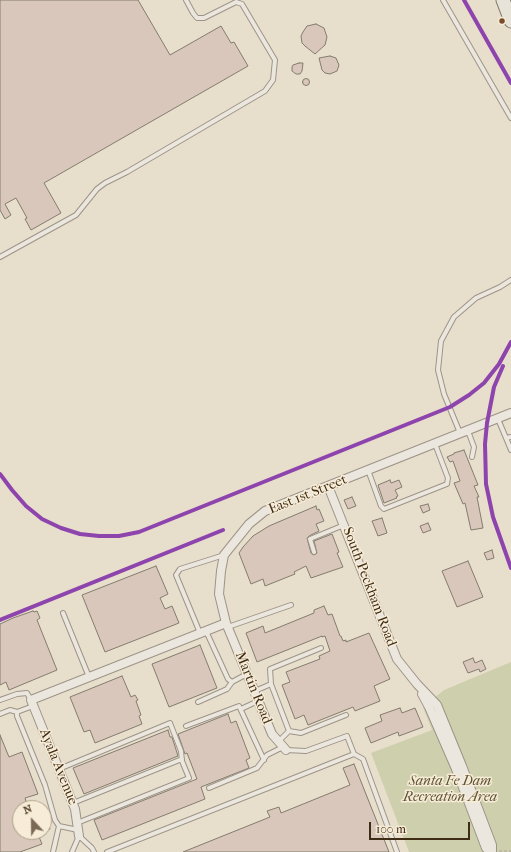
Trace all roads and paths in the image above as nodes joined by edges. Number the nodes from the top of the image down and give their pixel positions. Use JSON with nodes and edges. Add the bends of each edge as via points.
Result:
{"nodes":[{"id":1,"x":186,"y":0,"type":"edge"},
{"id":2,"x":443,"y":0,"type":"edge"},
{"id":3,"x":503,"y":0,"type":"edge"},
{"id":4,"x":511,"y":21,"type":"edge"},
{"id":5,"x":511,"y":118,"type":"edge"},
{"id":6,"x":0,"y":257,"type":"edge"},
{"id":7,"x":511,"y":280,"type":"edge"},
{"id":8,"x":511,"y":413,"type":"edge"},
{"id":9,"x":498,"y":418,"type":"junction"},
{"id":10,"x":464,"y":432,"type":"junction"},
{"id":11,"x":509,"y":438,"type":"edge"},
{"id":12,"x":435,"y":444,"type":"junction"},
{"id":13,"x":511,"y":450,"type":"edge"},
{"id":14,"x":472,"y":457,"type":"dead end"},
{"id":15,"x":368,"y":470,"type":"junction"},
{"id":16,"x":328,"y":486,"type":"junction"},
{"id":17,"x":344,"y":525,"type":"junction"},
{"id":18,"x":314,"y":552,"type":"dead end"},
{"id":19,"x":224,"y":555,"type":"junction"},
{"id":20,"x":291,"y":605,"type":"dead end"},
{"id":21,"x":63,"y":613,"type":"dead end"},
{"id":22,"x":227,"y":625,"type":"junction"},
{"id":23,"x":203,"y":632,"type":"junction"},
{"id":24,"x":321,"y":648,"type":"dead end"},
{"id":25,"x":247,"y":674,"type":"junction"},
{"id":26,"x":89,"y":677,"type":"junction"},
{"id":27,"x":232,"y":682,"type":"junction"},
{"id":28,"x":271,"y":684,"type":"junction"},
{"id":29,"x":254,"y":691,"type":"junction"},
{"id":30,"x":0,"y":700,"type":"edge"},
{"id":31,"x":258,"y":701,"type":"junction"},
{"id":32,"x":198,"y":702,"type":"dead end"},
{"id":33,"x":32,"y":703,"type":"junction"},
{"id":34,"x":241,"y":709,"type":"junction"},
{"id":35,"x":17,"y":712,"type":"junction"},
{"id":36,"x":0,"y":714,"type":"edge"},
{"id":37,"x":346,"y":715,"type":"dead end"},
{"id":38,"x":186,"y":726,"type":"dead end"},
{"id":39,"x":289,"y":730,"type":"junction"},
{"id":40,"x":282,"y":746,"type":"junction"},
{"id":41,"x":354,"y":754,"type":"junction"},
{"id":42,"x":182,"y":759,"type":"junction"},
{"id":43,"x":264,"y":760,"type":"junction"},
{"id":44,"x":59,"y":769,"type":"junction"},
{"id":45,"x":209,"y":788,"type":"dead end"},
{"id":46,"x":73,"y":803,"type":"junction"},
{"id":47,"x":59,"y":826,"type":"junction"},
{"id":48,"x":78,"y":830,"type":"junction"},
{"id":49,"x":511,"y":851,"type":"edge"},
{"id":50,"x":53,"y":852,"type":"edge"},
{"id":51,"x":72,"y":852,"type":"edge"},
{"id":52,"x":94,"y":852,"type":"edge"},
{"id":53,"x":107,"y":852,"type":"edge"},
{"id":54,"x":397,"y":852,"type":"edge"},
{"id":55,"x":491,"y":852,"type":"edge"},
{"id":56,"x":497,"y":852,"type":"edge"}],
"edges":[{"from":1,"to":6,"type":"lane","via":[[197,18],[204,18],[236,2],[242,4],[275,60],[273,80],[265,91],[105,183],[76,215]]},
{"from":2,"to":5,"type":"lane"},
{"from":3,"to":4,"type":"main road"},
{"from":7,"to":10,"type":"lane","via":[[476,298],[454,317],[441,341],[438,370],[444,394]]},
{"from":8,"to":9,"type":"street","name":"East 1st Street"},
{"from":9,"to":10,"type":"street","name":"East 1st Street"},
{"from":9,"to":11,"type":"lane"},
{"from":10,"to":12,"type":"street","name":"East 1st Street"},
{"from":10,"to":14,"type":"lane","via":[[474,447]]},
{"from":11,"to":13,"type":"lane"},
{"from":12,"to":15,"type":"street","name":"East 1st Street"},
{"from":12,"to":15,"type":"lane","via":[[448,478],[447,484],[384,509]]},
{"from":15,"to":16,"type":"street","name":"East 1st Street"},
{"from":16,"to":17,"type":"street","name":"South Peckham Road"},
{"from":16,"to":19,"type":"street","name":"East 1st Street","via":[[265,511],[249,524]]},
{"from":17,"to":18,"type":"lane","via":[[310,539]]},
{"from":17,"to":55,"type":"street","name":"South Peckham Road","via":[[397,658],[437,705],[492,845]]},
{"from":19,"to":22,"type":"street","name":"East 1st Street","via":[[220,571],[220,594]]},
{"from":19,"to":23,"type":"lane","via":[[180,569],[176,575]]},
{"from":20,"to":22,"type":"lane"},
{"from":21,"to":26,"type":"lane"},
{"from":22,"to":23,"type":"street"},
{"from":22,"to":25,"type":"street","name":"Martin Road"},
{"from":23,"to":26,"type":"street"},
{"from":23,"to":27,"type":"lane"},
{"from":24,"to":28,"type":"lane","via":[[270,669]]},
{"from":25,"to":27,"type":"lane"},
{"from":25,"to":29,"type":"street","name":"Martin Road"},
{"from":26,"to":33,"type":"street"},
{"from":27,"to":32,"type":"lane","via":[[227,689]]},
{"from":28,"to":29,"type":"lane"},
{"from":28,"to":39,"type":"lane"},
{"from":29,"to":31,"type":"street","name":"Martin Road"},
{"from":30,"to":33,"type":"lane","via":[[27,693]]},
{"from":31,"to":34,"type":"lane"},
{"from":31,"to":40,"type":"street","name":"Martin Road","via":[[272,734]]},
{"from":33,"to":35,"type":"lane"},
{"from":33,"to":44,"type":"street","name":"Ayala Avenue"},
{"from":34,"to":38,"type":"lane","via":[[239,706]]},
{"from":34,"to":43,"type":"lane"},
{"from":35,"to":36,"type":"lane","via":[[10,710]]},
{"from":35,"to":47,"type":"lane"},
{"from":37,"to":39,"type":"lane","via":[[301,733]]},
{"from":39,"to":40,"type":"lane"},
{"from":40,"to":41,"type":"lane","via":[[306,751],[347,736]]},
{"from":40,"to":43,"type":"lane","via":[[267,755]]},
{"from":41,"to":53,"type":"lane"},
{"from":41,"to":54,"type":"lane","via":[[363,760]]},
{"from":42,"to":44,"type":"lane","via":[[170,723]]},
{"from":42,"to":46,"type":"lane"},
{"from":42,"to":48,"type":"lane","via":[[189,778]]},
{"from":43,"to":45,"type":"lane","via":[[257,768]]},
{"from":44,"to":46,"type":"street","name":"Ayala Avenue"},
{"from":46,"to":48,"type":"street","name":"Ayala Avenue"},
{"from":47,"to":48,"type":"lane"},
{"from":47,"to":50,"type":"lane"},
{"from":48,"to":51,"type":"lane"},
{"from":48,"to":52,"type":"lane"},
{"from":49,"to":56,"type":"path"}]}
